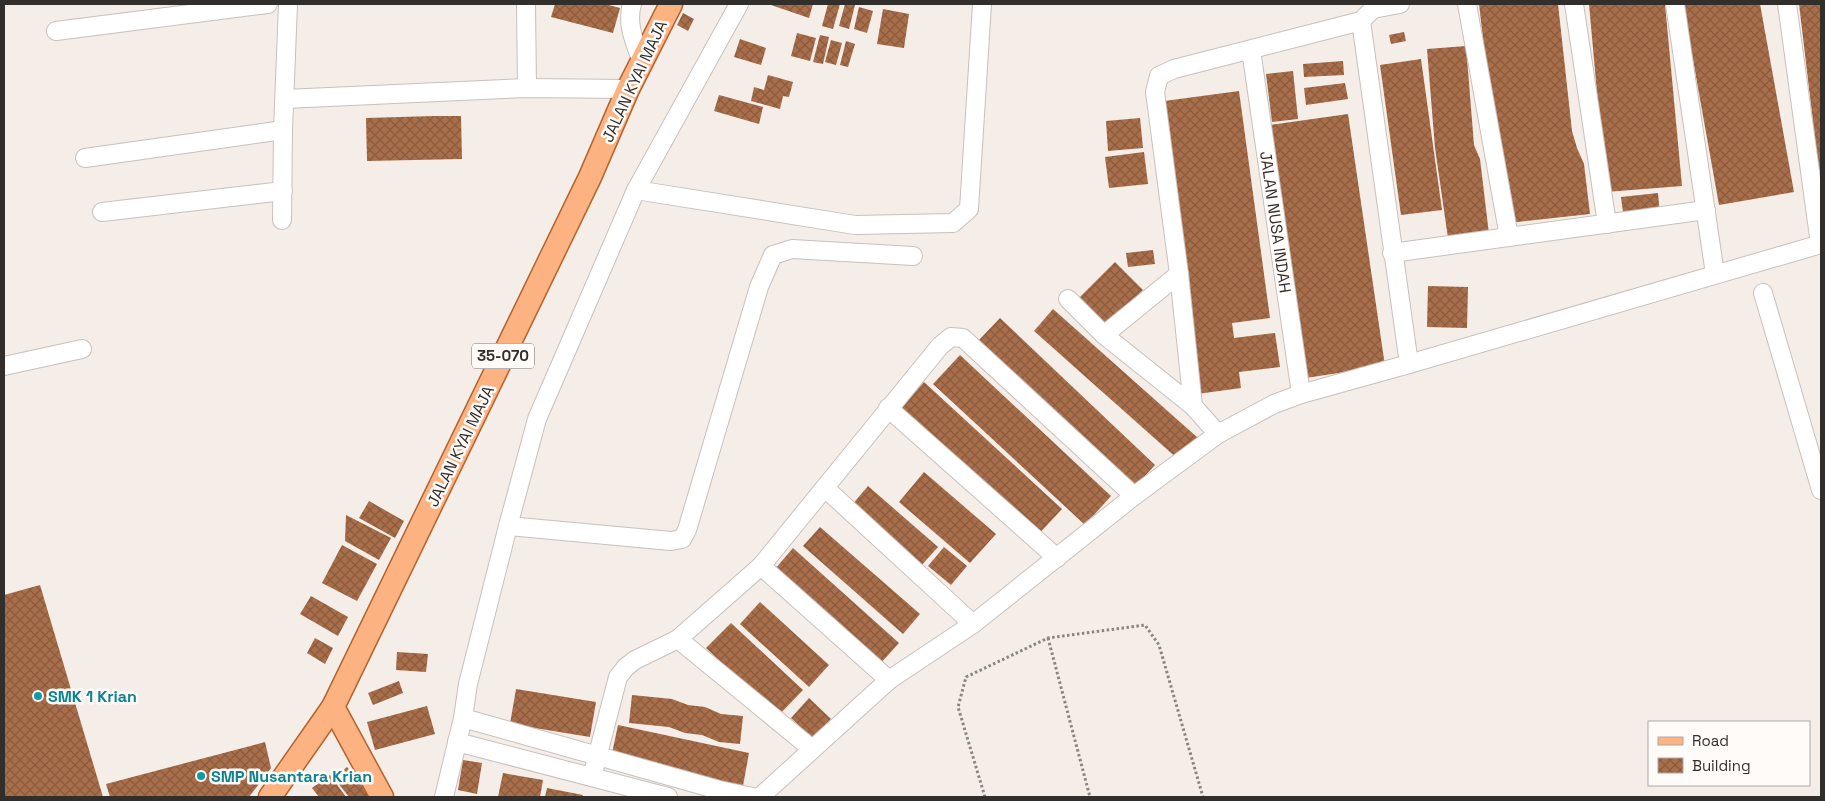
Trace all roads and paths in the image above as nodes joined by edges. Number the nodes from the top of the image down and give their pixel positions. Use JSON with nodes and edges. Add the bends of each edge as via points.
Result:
{"nodes":[{"id":1,"x":268,"y":4,"type":"edge"},
{"id":2,"x":288,"y":4,"type":"edge"},
{"id":3,"x":526,"y":4,"type":"edge"},
{"id":4,"x":632,"y":4,"type":"edge"},
{"id":5,"x":671,"y":4,"type":"edge"},
{"id":6,"x":739,"y":4,"type":"edge"},
{"id":7,"x":982,"y":4,"type":"edge"},
{"id":8,"x":1400,"y":4,"type":"edge"},
{"id":9,"x":1467,"y":4,"type":"edge"},
{"id":10,"x":1574,"y":4,"type":"edge"},
{"id":11,"x":1675,"y":4,"type":"edge"},
{"id":12,"x":1787,"y":4,"type":"edge"},
{"id":13,"x":1371,"y":11,"type":"edge"},
{"id":14,"x":56,"y":31,"type":"dead end"},
{"id":15,"x":1251,"y":50,"type":"junction"},
{"id":16,"x":642,"y":62,"type":"junction"},
{"id":17,"x":527,"y":88,"type":"junction"},
{"id":18,"x":628,"y":89,"type":"junction"},
{"id":19,"x":285,"y":99,"type":"junction"},
{"id":20,"x":283,"y":130,"type":"junction"},
{"id":21,"x":85,"y":158,"type":"dead end"},
{"id":22,"x":636,"y":190,"type":"junction"},
{"id":23,"x":283,"y":191,"type":"junction"},
{"id":24,"x":1706,"y":210,"type":"junction"},
{"id":25,"x":102,"y":212,"type":"dead end"},
{"id":26,"x":282,"y":220,"type":"dead end"},
{"id":27,"x":1607,"y":224,"type":"junction"},
{"id":28,"x":1508,"y":237,"type":"junction"},
{"id":29,"x":1821,"y":244,"type":"edge"},
{"id":30,"x":1392,"y":253,"type":"junction"},
{"id":31,"x":913,"y":256,"type":"dead end"},
{"id":32,"x":1179,"y":274,"type":"junction"},
{"id":33,"x":1715,"y":274,"type":"junction"},
{"id":34,"x":1763,"y":293,"type":"dead end"},
{"id":35,"x":1068,"y":299,"type":"dead end"},
{"id":36,"x":1104,"y":335,"type":"junction"},
{"id":37,"x":82,"y":350,"type":"dead end"},
{"id":38,"x":1409,"y":364,"type":"junction"},
{"id":39,"x":4,"y":366,"type":"edge"},
{"id":40,"x":1300,"y":394,"type":"junction"},
{"id":41,"x":1193,"y":406,"type":"junction"},
{"id":42,"x":888,"y":408,"type":"junction"},
{"id":43,"x":1218,"y":434,"type":"junction"},
{"id":44,"x":825,"y":488,"type":"junction"},
{"id":45,"x":1821,"y":490,"type":"edge"},
{"id":46,"x":1134,"y":496,"type":"junction"},
{"id":47,"x":508,"y":526,"type":"junction"},
{"id":48,"x":1056,"y":558,"type":"junction"},
{"id":49,"x":761,"y":566,"type":"junction"},
{"id":50,"x":973,"y":624,"type":"junction"},
{"id":51,"x":1048,"y":638,"type":"junction"},
{"id":52,"x":678,"y":639,"type":"junction"},
{"id":53,"x":889,"y":680,"type":"junction"},
{"id":54,"x":333,"y":707,"type":"junction"},
{"id":55,"x":463,"y":718,"type":"junction"},
{"id":56,"x":457,"y":742,"type":"junction"},
{"id":57,"x":812,"y":749,"type":"junction"},
{"id":58,"x":597,"y":756,"type":"junction"},
{"id":59,"x":592,"y":777,"type":"junction"},
{"id":60,"x":270,"y":797,"type":"edge"},
{"id":61,"x":382,"y":797,"type":"edge"},
{"id":62,"x":444,"y":797,"type":"edge"},
{"id":63,"x":668,"y":797,"type":"edge"},
{"id":64,"x":754,"y":797,"type":"edge"},
{"id":65,"x":760,"y":797,"type":"edge"},
{"id":66,"x":985,"y":797,"type":"edge"},
{"id":67,"x":1090,"y":797,"type":"edge"},
{"id":68,"x":1203,"y":797,"type":"edge"}],
"edges":[{"from":1,"to":14,"type":"street"},
{"from":2,"to":19,"type":"street"},
{"from":3,"to":17,"type":"street"},
{"from":4,"to":16,"type":"street","via":[[630,29]]},
{"from":5,"to":16,"type":"main road","name":"JALAN KYAI MAJA","number":"35-070"},
{"from":6,"to":22,"type":"street"},
{"from":7,"to":22,"type":"street","via":[[969,209],[954,223],[855,225]]},
{"from":8,"to":13,"type":"street"},
{"from":9,"to":28,"type":"street"},
{"from":10,"to":27,"type":"street"},
{"from":11,"to":24,"type":"street"},
{"from":12,"to":29,"type":"street"},
{"from":13,"to":15,"type":"street"},
{"from":13,"to":30,"type":"street"},
{"from":15,"to":32,"type":"street","via":[[1174,69],[1159,76],[1155,92]]},
{"from":15,"to":40,"type":"street","name":"JALAN NUSA INDAH"},
{"from":16,"to":18,"type":"main road","name":"JALAN KYAI MAJA","number":"35-070"},
{"from":17,"to":18,"type":"street"},
{"from":17,"to":19,"type":"street"},
{"from":18,"to":54,"type":"main road","name":"JALAN KYAI MAJA","number":"35-070","via":[[590,178]]},
{"from":19,"to":20,"type":"street"},
{"from":20,"to":21,"type":"street"},
{"from":20,"to":23,"type":"street"},
{"from":22,"to":47,"type":"street","via":[[537,419]]},
{"from":23,"to":25,"type":"street"},
{"from":23,"to":26,"type":"street"},
{"from":24,"to":27,"type":"street"},
{"from":24,"to":33,"type":"street"},
{"from":27,"to":28,"type":"street"},
{"from":28,"to":30,"type":"street"},
{"from":29,"to":33,"type":"street"},
{"from":30,"to":38,"type":"street"},
{"from":31,"to":47,"type":"street","via":[[792,249],[773,255],[759,287],[682,538],[671,541]]},
{"from":32,"to":36,"type":"street"},
{"from":32,"to":41,"type":"street"},
{"from":33,"to":38,"type":"street"},
{"from":34,"to":45,"type":"street"},
{"from":35,"to":36,"type":"street"},
{"from":36,"to":41,"type":"street"},
{"from":37,"to":39,"type":"street"},
{"from":38,"to":40,"type":"street"},
{"from":40,"to":43,"type":"street"},
{"from":41,"to":43,"type":"street"},
{"from":42,"to":44,"type":"street"},
{"from":42,"to":46,"type":"street","via":[[940,346],[952,337],[963,338]]},
{"from":42,"to":48,"type":"street"},
{"from":43,"to":46,"type":"street"},
{"from":44,"to":49,"type":"street"},
{"from":44,"to":50,"type":"street"},
{"from":46,"to":48,"type":"street"},
{"from":47,"to":55,"type":"street","via":[[468,684]]},
{"from":48,"to":50,"type":"street"},
{"from":49,"to":52,"type":"street"},
{"from":49,"to":53,"type":"street"},
{"from":50,"to":53,"type":"street"},
{"from":51,"to":66,"type":"path","via":[[966,676],[958,707]]},
{"from":51,"to":67,"type":"path"},
{"from":51,"to":68,"type":"path","via":[[1145,625],[1159,645]]},
{"from":52,"to":57,"type":"street"},
{"from":52,"to":58,"type":"street","via":[[626,666],[618,677]]},
{"from":53,"to":57,"type":"street"},
{"from":54,"to":60,"type":"main road","name":"JALAN KYAI MAJA","number":"35-070"},
{"from":54,"to":61,"type":"main road"},
{"from":55,"to":56,"type":"street"},
{"from":55,"to":58,"type":"street"},
{"from":56,"to":59,"type":"street"},
{"from":56,"to":62,"type":"street"},
{"from":57,"to":65,"type":"street"},
{"from":58,"to":59,"type":"street"},
{"from":58,"to":64,"type":"street"},
{"from":59,"to":63,"type":"street"}]}
